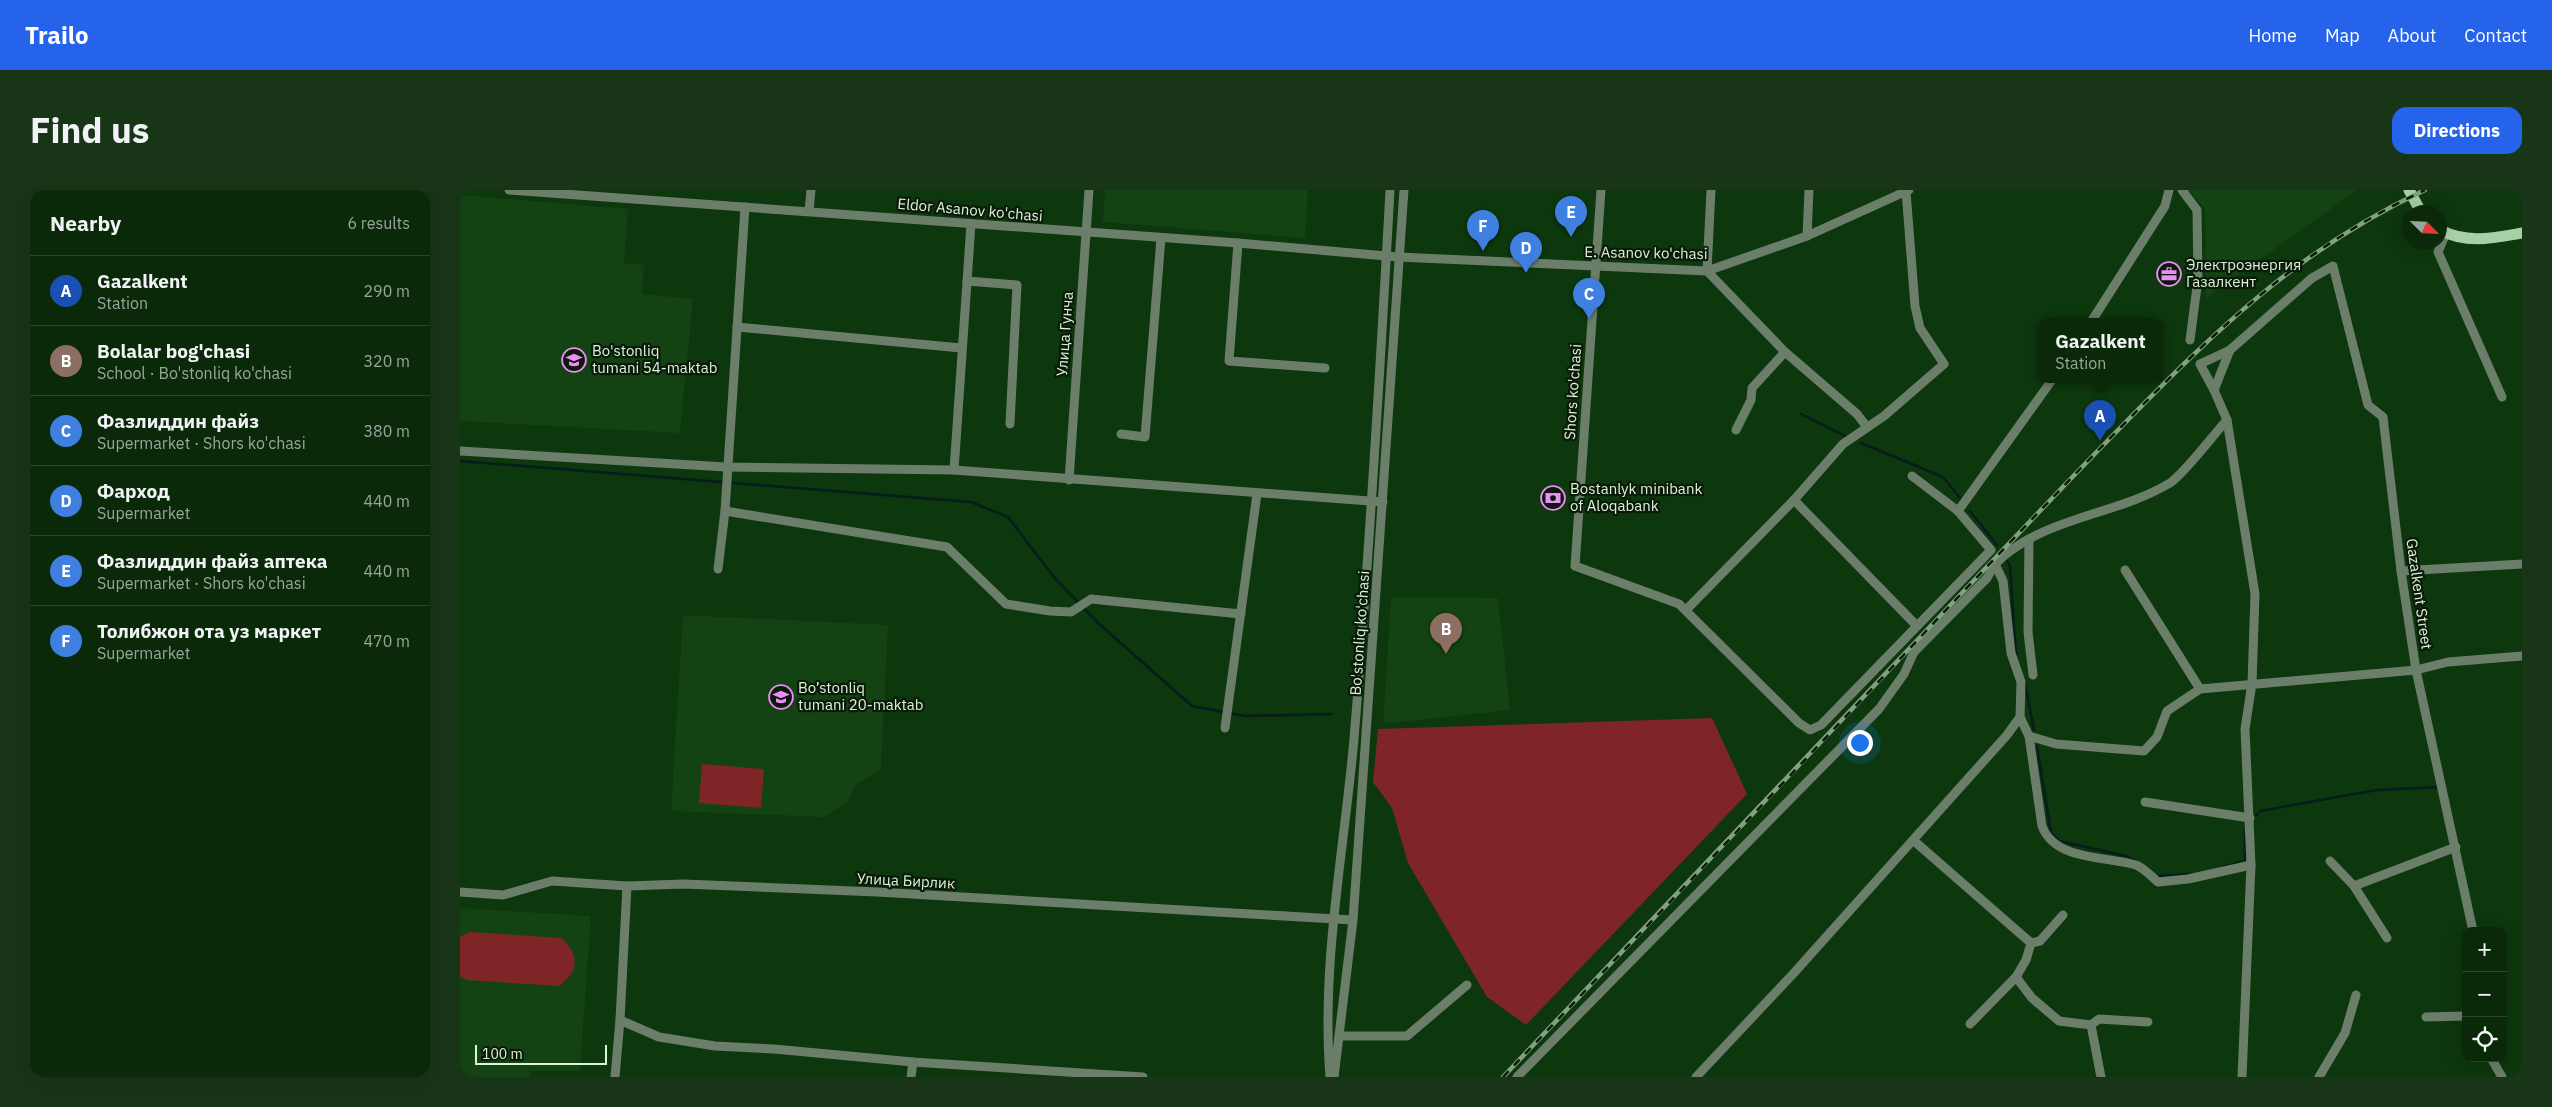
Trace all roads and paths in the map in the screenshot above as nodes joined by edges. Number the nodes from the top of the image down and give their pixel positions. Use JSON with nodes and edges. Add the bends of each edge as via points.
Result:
{"nodes":[{"id":1,"x":509,"y":190,"type":"edge"},
{"id":2,"x":810,"y":190,"type":"edge"},
{"id":3,"x":1089,"y":190,"type":"edge"},
{"id":4,"x":1390,"y":190,"type":"edge"},
{"id":5,"x":1404,"y":190,"type":"edge"},
{"id":6,"x":1601,"y":190,"type":"edge"},
{"id":7,"x":1711,"y":190,"type":"edge"},
{"id":8,"x":1809,"y":190,"type":"edge"},
{"id":9,"x":2169,"y":190,"type":"edge"},
{"id":10,"x":2182,"y":190,"type":"edge"},
{"id":11,"x":2409,"y":190,"type":"edge"},
{"id":12,"x":534,"y":191,"type":"edge"},
{"id":13,"x":1907,"y":191,"type":"edge"},
{"id":14,"x":2416,"y":205,"type":"edge"},
{"id":15,"x":745,"y":207,"type":"junction"},
{"id":16,"x":809,"y":211,"type":"junction"},
{"id":17,"x":971,"y":224,"type":"junction"},
{"id":18,"x":2522,"y":232,"type":"edge"},
{"id":19,"x":1086,"y":233,"type":"junction"},
{"id":20,"x":2447,"y":233,"type":"edge"},
{"id":21,"x":1807,"y":236,"type":"junction"},
{"id":22,"x":1161,"y":238,"type":"junction"},
{"id":23,"x":1238,"y":243,"type":"junction"},
{"id":24,"x":2438,"y":250,"type":"edge"},
{"id":25,"x":1386,"y":256,"type":"junction"},
{"id":26,"x":1398,"y":257,"type":"junction"},
{"id":27,"x":1595,"y":267,"type":"junction"},
{"id":28,"x":1706,"y":271,"type":"junction"},
{"id":29,"x":967,"y":281,"type":"junction"},
{"id":30,"x":2094,"y":318,"type":"edge"},
{"id":31,"x":737,"y":327,"type":"junction"},
{"id":32,"x":2190,"y":340,"type":"dead end"},
{"id":33,"x":961,"y":348,"type":"junction"},
{"id":34,"x":2230,"y":350,"type":"junction"},
{"id":35,"x":1785,"y":352,"type":"junction"},
{"id":36,"x":1325,"y":368,"type":"dead end"},
{"id":37,"x":2050,"y":383,"type":"edge"},
{"id":38,"x":2214,"y":390,"type":"junction"},
{"id":39,"x":2502,"y":397,"type":"dead end"},
{"id":40,"x":2227,"y":420,"type":"junction"},
{"id":41,"x":1010,"y":424,"type":"dead end"},
{"id":42,"x":1867,"y":427,"type":"junction"},
{"id":43,"x":1736,"y":430,"type":"dead end"},
{"id":44,"x":1121,"y":434,"type":"dead end"},
{"id":45,"x":460,"y":451,"type":"edge"},
{"id":46,"x":726,"y":470,"type":"junction"},
{"id":47,"x":954,"y":470,"type":"junction"},
{"id":48,"x":1912,"y":476,"type":"dead end"},
{"id":49,"x":1069,"y":480,"type":"junction"},
{"id":50,"x":1257,"y":494,"type":"junction"},
{"id":51,"x":1794,"y":500,"type":"junction"},
{"id":52,"x":1370,"y":501,"type":"junction"},
{"id":53,"x":1384,"y":502,"type":"junction"},
{"id":54,"x":725,"y":511,"type":"junction"},
{"id":55,"x":1958,"y":511,"type":"junction"},
{"id":56,"x":2029,"y":539,"type":"junction"},
{"id":57,"x":1995,"y":564,"type":"junction"},
{"id":58,"x":2522,"y":564,"type":"edge"},
{"id":59,"x":718,"y":569,"type":"dead end"},
{"id":60,"x":2125,"y":570,"type":"dead end"},
{"id":61,"x":2401,"y":570,"type":"junction"},
{"id":62,"x":1686,"y":610,"type":"junction"},
{"id":63,"x":1241,"y":614,"type":"junction"},
{"id":64,"x":1917,"y":626,"type":"junction"},
{"id":65,"x":2522,"y":656,"type":"edge"},
{"id":66,"x":2416,"y":670,"type":"junction"},
{"id":67,"x":2033,"y":675,"type":"dead end"},
{"id":68,"x":2252,"y":683,"type":"junction"},
{"id":69,"x":2200,"y":689,"type":"junction"},
{"id":70,"x":2020,"y":717,"type":"junction"},
{"id":71,"x":1226,"y":725,"type":"dead end"},
{"id":72,"x":2029,"y":736,"type":"junction"},
{"id":73,"x":2145,"y":802,"type":"dead end"},
{"id":74,"x":2250,"y":818,"type":"junction"},
{"id":75,"x":1913,"y":840,"type":"junction"},
{"id":76,"x":2456,"y":847,"type":"junction"},
{"id":77,"x":2330,"y":861,"type":"dead end"},
{"id":78,"x":2251,"y":864,"type":"junction"},
{"id":79,"x":627,"y":886,"type":"junction"},
{"id":80,"x":2354,"y":886,"type":"junction"},
{"id":81,"x":460,"y":892,"type":"edge"},
{"id":82,"x":2063,"y":915,"type":"dead end"},
{"id":83,"x":1334,"y":919,"type":"junction"},
{"id":84,"x":1352,"y":920,"type":"junction"},
{"id":85,"x":2472,"y":927,"type":"edge"},
{"id":86,"x":2387,"y":938,"type":"dead end"},
{"id":87,"x":2031,"y":944,"type":"junction"},
{"id":88,"x":2016,"y":977,"type":"junction"},
{"id":89,"x":1467,"y":985,"type":"dead end"},
{"id":90,"x":2356,"y":995,"type":"dead end"},
{"id":91,"x":2462,"y":1016,"type":"edge"},
{"id":92,"x":2426,"y":1018,"type":"dead end"},
{"id":93,"x":620,"y":1020,"type":"junction"},
{"id":94,"x":2148,"y":1022,"type":"dead end"},
{"id":95,"x":1970,"y":1024,"type":"dead end"},
{"id":96,"x":2091,"y":1025,"type":"junction"},
{"id":97,"x":1341,"y":1036,"type":"junction"},
{"id":98,"x":913,"y":1062,"type":"junction"},
{"id":99,"x":2493,"y":1062,"type":"edge"},
{"id":100,"x":615,"y":1077,"type":"edge"},
{"id":101,"x":911,"y":1077,"type":"edge"},
{"id":102,"x":1143,"y":1077,"type":"edge"},
{"id":103,"x":1332,"y":1077,"type":"edge"},
{"id":104,"x":1517,"y":1077,"type":"edge"},
{"id":105,"x":1696,"y":1077,"type":"edge"},
{"id":106,"x":2101,"y":1077,"type":"edge"},
{"id":107,"x":2242,"y":1077,"type":"edge"},
{"id":108,"x":2319,"y":1077,"type":"edge"},
{"id":109,"x":2502,"y":1077,"type":"edge"}],
"edges":[{"from":1,"to":12,"type":"street","name":"Eldor Asanov ko'chasi"},
{"from":2,"to":16,"type":"street"},
{"from":3,"to":19,"type":"street","name":"Улица Гунча"},
{"from":4,"to":25,"type":"street","name":"Bo'stonliq ko'chasi"},
{"from":5,"to":26,"type":"street","name":"Bo'stonliq ko'chasi"},
{"from":6,"to":27,"type":"street","name":"Shors ko'chasi"},
{"from":7,"to":28,"type":"street"},
{"from":8,"to":21,"type":"street"},
{"from":9,"to":30,"type":"street","via":[[2166,206]]},
{"from":10,"to":32,"type":"street","via":[[2197,210],[2198,279]]},
{"from":11,"to":14,"type":"main road"},
{"from":12,"to":15,"type":"street","name":"Eldor Asanov ko'chasi"},
{"from":13,"to":21,"type":"street","name":"E. Asanov ko'chasi"},
{"from":13,"to":42,"type":"street","via":[[1915,306],[1920,328],[1944,364]]},
{"from":15,"to":16,"type":"street","name":"Eldor Asanov ko'chasi"},
{"from":15,"to":31,"type":"street"},
{"from":16,"to":17,"type":"street","name":"Eldor Asanov ko'chasi"},
{"from":17,"to":19,"type":"street","name":"Eldor Asanov ko'chasi"},
{"from":17,"to":29,"type":"street"},
{"from":18,"to":20,"type":"main road","via":[[2478,239]]},
{"from":19,"to":22,"type":"street","name":"Eldor Asanov ko'chasi"},
{"from":19,"to":49,"type":"street","name":"Улица Гунча"},
{"from":21,"to":28,"type":"street","name":"E. Asanov ko'chasi"},
{"from":22,"to":23,"type":"street","name":"Eldor Asanov ko'chasi"},
{"from":22,"to":44,"type":"street","via":[[1145,437]]},
{"from":23,"to":25,"type":"street","name":"Eldor Asanov ko'chasi"},
{"from":23,"to":36,"type":"street","via":[[1229,362]]},
{"from":24,"to":39,"type":"street"},
{"from":25,"to":26,"type":"street","name":"Eldor Asanov ko'chasi"},
{"from":25,"to":52,"type":"street","name":"Bo'stonliq ko'chasi"},
{"from":26,"to":27,"type":"street","name":"E. Asanov ko'chasi"},
{"from":26,"to":53,"type":"street","name":"Bo'stonliq ko'chasi"},
{"from":27,"to":28,"type":"street","name":"E. Asanov ko'chasi"},
{"from":27,"to":62,"type":"street","name":"Shors ko'chasi","via":[[1575,566],[1679,604]]},
{"from":28,"to":35,"type":"street"},
{"from":29,"to":33,"type":"street"},
{"from":29,"to":41,"type":"street","via":[[1017,285]]},
{"from":31,"to":33,"type":"street"},
{"from":31,"to":46,"type":"street"},
{"from":33,"to":47,"type":"street"},
{"from":34,"to":38,"type":"street"},
{"from":34,"to":38,"type":"street","via":[[2200,364]]},
{"from":34,"to":61,"type":"street","name":"Gazalkent Street","via":[[2312,278],[2333,266],[2368,405],[2383,417]]},
{"from":35,"to":42,"type":"street","via":[[1857,414]]},
{"from":35,"to":43,"type":"street","via":[[1752,388],[1751,400]]},
{"from":37,"to":55,"type":"street"},
{"from":38,"to":40,"type":"street"},
{"from":40,"to":56,"type":"street","via":[[2172,482],[2119,506]]},
{"from":40,"to":68,"type":"street","via":[[2255,594]]},
{"from":42,"to":51,"type":"street","via":[[1843,444]]},
{"from":45,"to":46,"type":"street"},
{"from":46,"to":47,"type":"street"},
{"from":46,"to":54,"type":"street"},
{"from":47,"to":49,"type":"street"},
{"from":48,"to":55,"type":"street"},
{"from":49,"to":50,"type":"street"},
{"from":50,"to":52,"type":"street"},
{"from":50,"to":63,"type":"street"},
{"from":51,"to":62,"type":"street"},
{"from":51,"to":64,"type":"street"},
{"from":52,"to":53,"type":"street"},
{"from":52,"to":83,"type":"street","name":"Bo'stonliq ko'chasi","via":[[1354,740]]},
{"from":53,"to":84,"type":"street","name":"Bo'stonliq ko'chasi"},
{"from":54,"to":59,"type":"street"},
{"from":54,"to":63,"type":"street","via":[[947,547],[1006,604],[1071,612],[1091,599]]},
{"from":55,"to":64,"type":"street","via":[[1991,550]]},
{"from":56,"to":57,"type":"street","via":[[2011,548]]},
{"from":56,"to":67,"type":"street","via":[[2028,632]]},
{"from":57,"to":70,"type":"street","via":[[2004,581],[2011,653],[2021,682]]},
{"from":57,"to":104,"type":"street","via":[[1987,578],[1914,652],[1904,674],[1880,709]]},
{"from":58,"to":61,"type":"street"},
{"from":60,"to":69,"type":"street"},
{"from":61,"to":66,"type":"street","name":"Gazalkent Street"},
{"from":62,"to":64,"type":"street","via":[[1799,723],[1810,730],[1821,725]]},
{"from":63,"to":71,"type":"street"},
{"from":65,"to":66,"type":"street","via":[[2448,662]]},
{"from":66,"to":68,"type":"street"},
{"from":66,"to":76,"type":"street","name":"Gazalkent Street"},
{"from":68,"to":69,"type":"street"},
{"from":68,"to":74,"type":"street","via":[[2245,729]]},
{"from":69,"to":72,"type":"street","via":[[2166,711],[2157,737],[2144,751],[2056,744]]},
{"from":70,"to":72,"type":"street"},
{"from":70,"to":75,"type":"street"},
{"from":72,"to":78,"type":"street","via":[[2042,826],[2045,834],[2058,846],[2138,866],[2158,882]]},
{"from":73,"to":74,"type":"street"},
{"from":74,"to":78,"type":"street"},
{"from":75,"to":87,"type":"street"},
{"from":75,"to":105,"type":"street"},
{"from":76,"to":80,"type":"street"},
{"from":76,"to":85,"type":"street","name":"Gazalkent Street"},
{"from":77,"to":80,"type":"street"},
{"from":78,"to":107,"type":"street"},
{"from":79,"to":81,"type":"street","name":"Улица Бирлик","via":[[552,882],[503,894]]},
{"from":79,"to":83,"type":"street","name":"Улица Бирлик","via":[[684,884],[877,892]]},
{"from":79,"to":93,"type":"street"},
{"from":80,"to":86,"type":"street"},
{"from":82,"to":87,"type":"street","via":[[2040,941]]},
{"from":83,"to":84,"type":"street","name":"Улица Бирлик"},
{"from":83,"to":103,"type":"street","name":"Bo'stonliq ko'chasi","via":[[1327,1036]]},
{"from":84,"to":97,"type":"street","name":"Bo'stonliq ko'chasi"},
{"from":87,"to":88,"type":"street"},
{"from":88,"to":95,"type":"street"},
{"from":88,"to":96,"type":"street","via":[[2032,998],[2059,1021]]},
{"from":89,"to":97,"type":"street","via":[[1407,1036]]},
{"from":90,"to":108,"type":"street","via":[[2345,1033]]},
{"from":91,"to":92,"type":"street"},
{"from":93,"to":98,"type":"street","via":[[645,1032],[681,1042]]},
{"from":93,"to":100,"type":"street"},
{"from":94,"to":96,"type":"street","via":[[2099,1019]]},
{"from":96,"to":106,"type":"street"},
{"from":97,"to":103,"type":"street","name":"Bo'stonliq ko'chasi"},
{"from":98,"to":101,"type":"street"},
{"from":98,"to":102,"type":"street"},
{"from":99,"to":109,"type":"street"}]}
